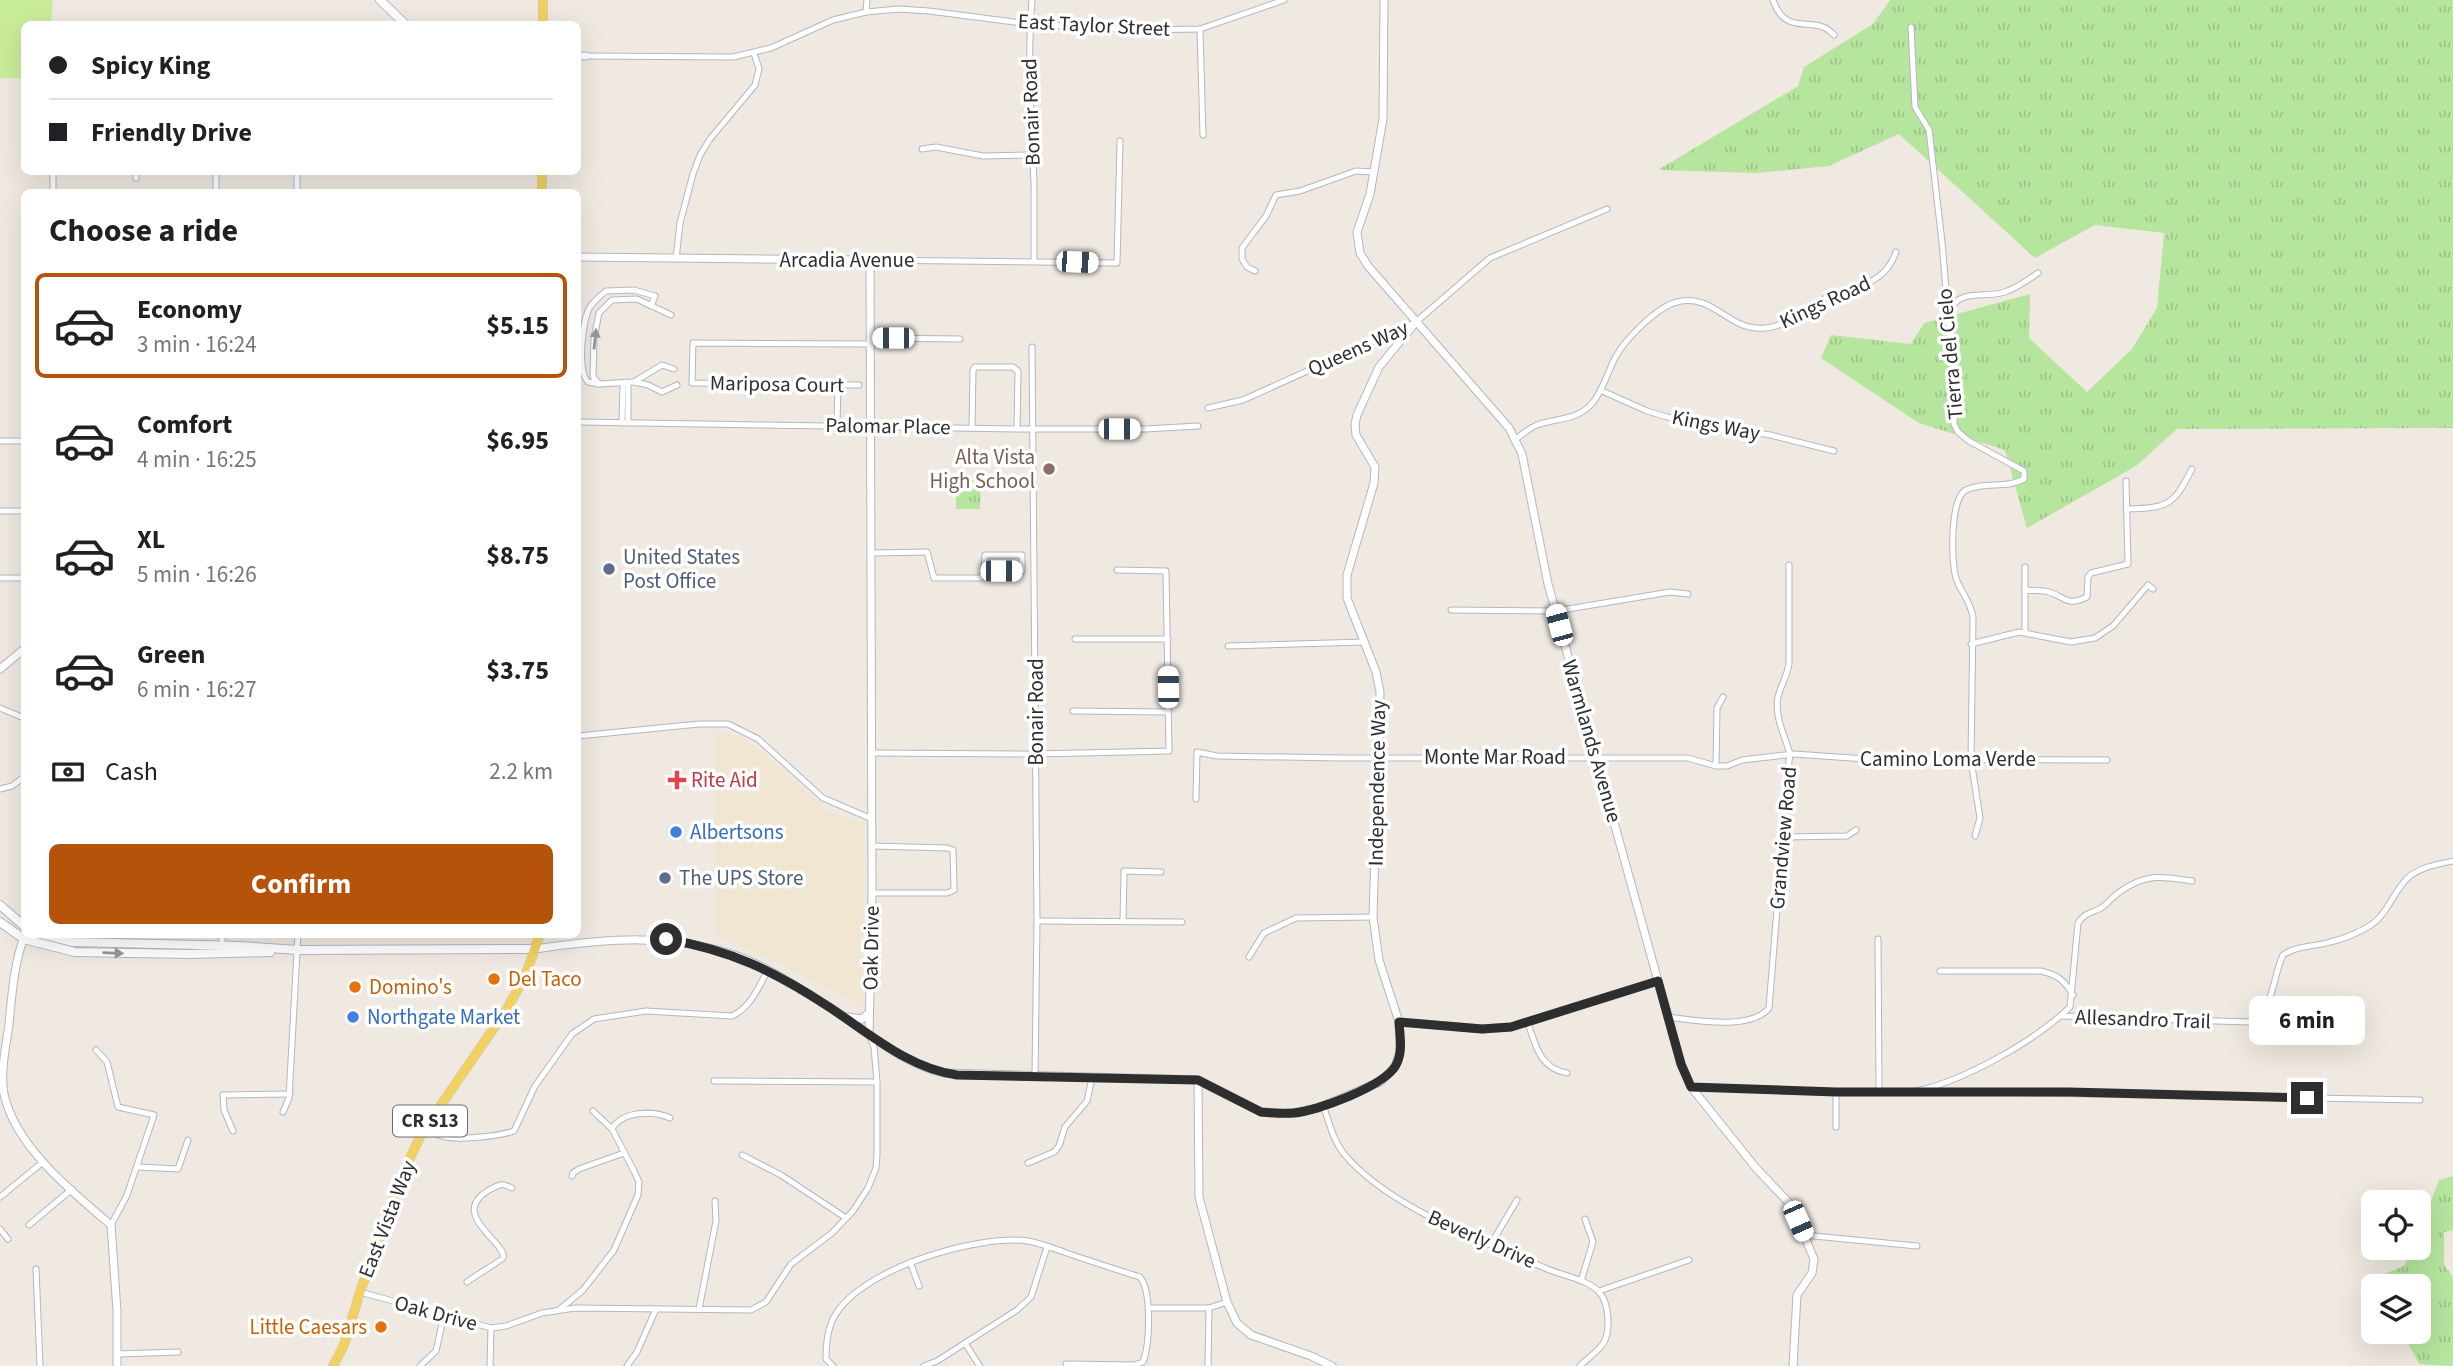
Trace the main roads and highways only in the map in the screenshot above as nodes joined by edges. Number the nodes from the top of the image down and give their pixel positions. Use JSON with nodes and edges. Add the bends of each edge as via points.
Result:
{"nodes":[{"id":1,"x":380,"y":0,"type":"edge"},
{"id":2,"x":543,"y":0,"type":"edge"},
{"id":3,"x":402,"y":21,"type":"edge"},
{"id":4,"x":543,"y":21,"type":"edge"},
{"id":5,"x":0,"y":905,"type":"edge"},
{"id":6,"x":0,"y":922,"type":"edge"},
{"id":7,"x":21,"y":923,"type":"edge"},
{"id":8,"x":21,"y":935,"type":"edge"},
{"id":9,"x":28,"y":938,"type":"edge"},
{"id":10,"x":57,"y":938,"type":"edge"},
{"id":11,"x":539,"y":938,"type":"edge"},
{"id":12,"x":535,"y":949,"type":"junction"},
{"id":13,"x":298,"y":950,"type":"junction"},
{"id":14,"x":333,"y":1366,"type":"edge"}],
"edges":[{"from":1,"to":3,"type":"main road"},
{"from":2,"to":4,"type":"main road"},
{"from":5,"to":7,"type":"main road"},
{"from":6,"to":8,"type":"main road"},
{"from":9,"to":13,"type":"main road","one_way":true,"via":[[75,952]]},
{"from":10,"to":13,"type":"main road"},
{"from":11,"to":12,"type":"main road","name":"East Vista Way","number":"CR S13"},
{"from":12,"to":13,"type":"main road"},
{"from":12,"to":14,"type":"main road","name":"East Vista Way","number":"CR S13","via":[[507,1009],[427,1126],[404,1170]]}]}
